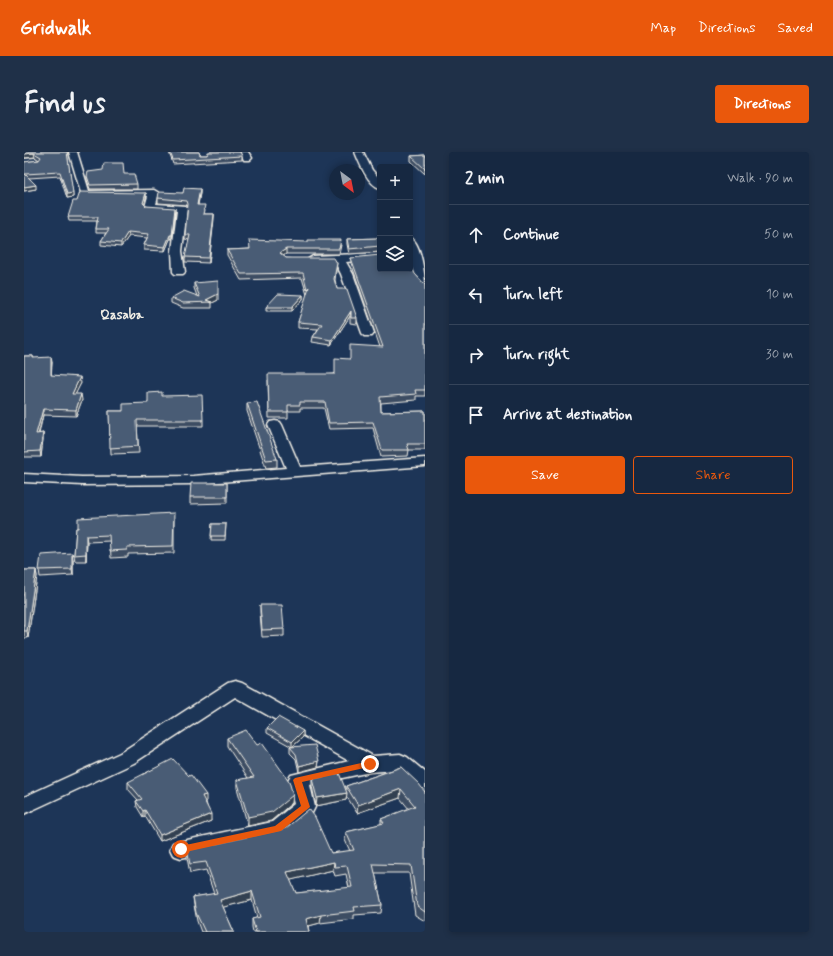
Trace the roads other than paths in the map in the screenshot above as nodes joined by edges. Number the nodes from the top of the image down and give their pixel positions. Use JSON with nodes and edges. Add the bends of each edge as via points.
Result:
{"nodes":[{"id":1,"x":73,"y":152,"type":"edge"},
{"id":2,"x":359,"y":152,"type":"edge"},
{"id":3,"x":35,"y":161,"type":"edge"},
{"id":4,"x":24,"y":162,"type":"edge"},
{"id":5,"x":377,"y":182,"type":"edge"},
{"id":6,"x":413,"y":253,"type":"edge"},
{"id":7,"x":377,"y":256,"type":"edge"},
{"id":8,"x":305,"y":259,"type":"edge"},
{"id":9,"x":339,"y":259,"type":"junction"},
{"id":10,"x":178,"y":272,"type":"dead end"},
{"id":11,"x":425,"y":282,"type":"edge"},
{"id":12,"x":368,"y":333,"type":"dead end"},
{"id":13,"x":275,"y":425,"type":"dead end"},
{"id":14,"x":425,"y":462,"type":"edge"},
{"id":15,"x":295,"y":472,"type":"junction"},
{"id":16,"x":24,"y":478,"type":"edge"},
{"id":17,"x":370,"y":764,"type":"junction"},
{"id":18,"x":425,"y":784,"type":"edge"},
{"id":19,"x":24,"y":806,"type":"edge"},
{"id":20,"x":181,"y":849,"type":"dead end"}],
"edges":[{"from":1,"to":10,"type":"street","via":[[85,194],[154,193],[150,207],[182,208],[177,251]]},
{"from":2,"to":5,"type":"street","via":[[368,171]]},
{"from":3,"to":4,"type":"street"},
{"from":6,"to":11,"type":"street","via":[[418,276]]},
{"from":7,"to":9,"type":"street"},
{"from":8,"to":9,"type":"street"},
{"from":9,"to":12,"type":"street"},
{"from":13,"to":15,"type":"street"},
{"from":14,"to":15,"type":"street"},
{"from":15,"to":16,"type":"street","via":[[193,480],[82,481]]},
{"from":17,"to":18,"type":"street","via":[[400,762]]},
{"from":17,"to":19,"type":"street","via":[[236,688],[127,758]]},
{"from":17,"to":20,"type":"street","via":[[298,780],[305,807],[278,829]]}]}
